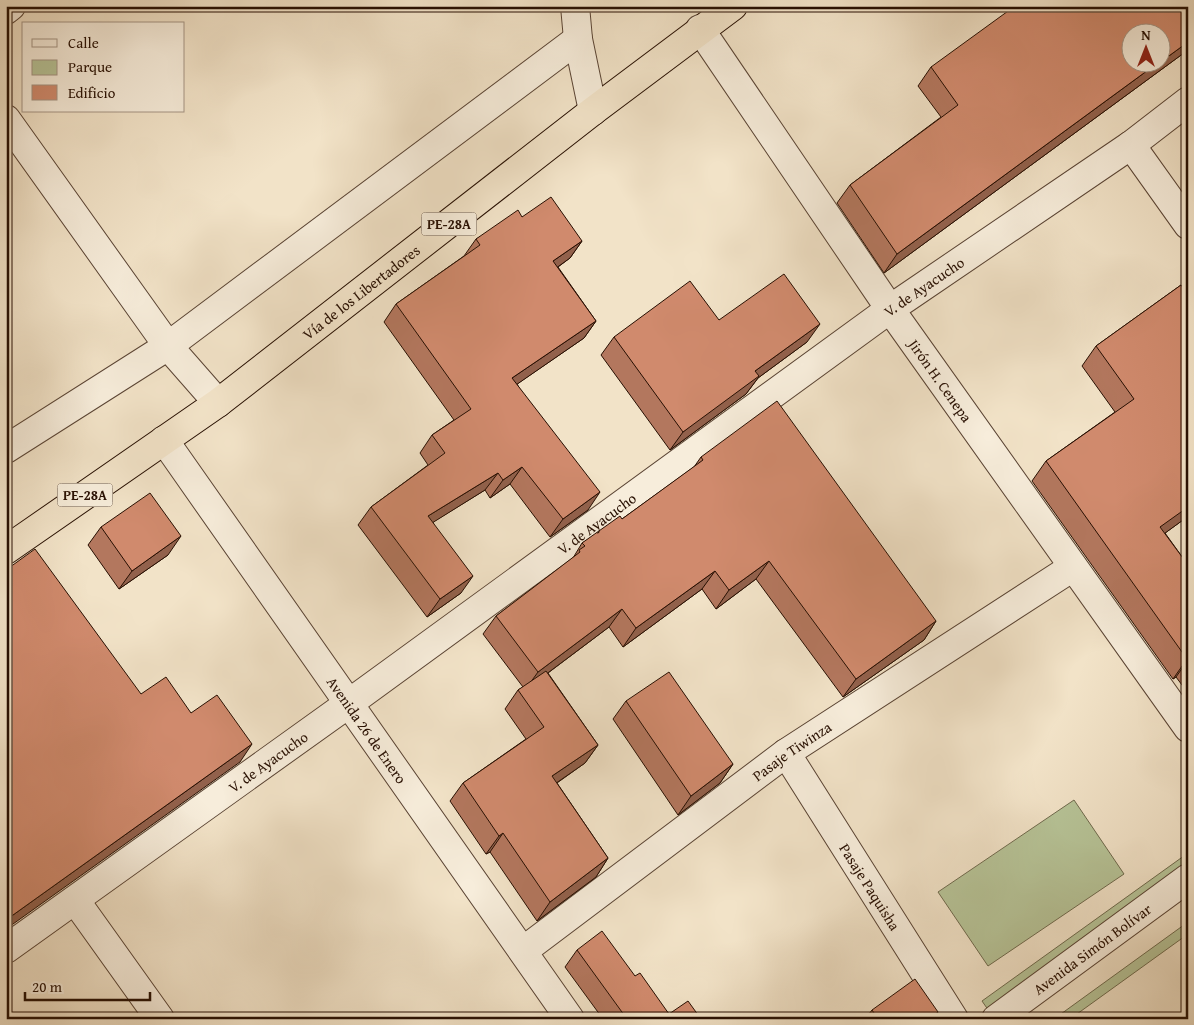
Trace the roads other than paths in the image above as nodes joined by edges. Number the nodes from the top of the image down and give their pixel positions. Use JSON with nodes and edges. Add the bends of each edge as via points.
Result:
{"nodes":[{"id":1,"x":11,"y":6,"type":"edge"},
{"id":2,"x":575,"y":6,"type":"edge"},
{"id":3,"x":733,"y":6,"type":"edge"},
{"id":4,"x":6,"y":10,"type":"edge"},
{"id":5,"x":700,"y":29,"type":"junction"},
{"id":6,"x":578,"y":39,"type":"junction"},
{"id":7,"x":1188,"y":100,"type":"edge"},
{"id":8,"x":593,"y":111,"type":"junction"},
{"id":9,"x":6,"y":119,"type":"edge"},
{"id":10,"x":1131,"y":144,"type":"junction"},
{"id":11,"x":1188,"y":226,"type":"edge"},
{"id":12,"x":890,"y":309,"type":"junction"},
{"id":13,"x":168,"y":346,"type":"junction"},
{"id":14,"x":218,"y":403,"type":"junction"},
{"id":15,"x":164,"y":440,"type":"junction"},
{"id":16,"x":6,"y":449,"type":"edge"},
{"id":17,"x":6,"y":550,"type":"edge"},
{"id":18,"x":1073,"y":567,"type":"junction"},
{"id":19,"x":348,"y":704,"type":"junction"},
{"id":20,"x":1188,"y":728,"type":"edge"},
{"id":21,"x":786,"y":754,"type":"junction"},
{"id":22,"x":1188,"y":878,"type":"edge"},
{"id":23,"x":75,"y":900,"type":"junction"},
{"id":24,"x":6,"y":949,"type":"edge"},
{"id":25,"x":523,"y":951,"type":"junction"},
{"id":26,"x":160,"y":1019,"type":"edge"},
{"id":27,"x":570,"y":1019,"type":"edge"},
{"id":28,"x":954,"y":1019,"type":"edge"},
{"id":29,"x":996,"y":1019,"type":"edge"}],
"edges":[{"from":1,"to":4,"type":"street"},
{"from":2,"to":6,"type":"street"},
{"from":3,"to":5,"type":"highway","name":"Vía de los Libertadores","number":"PE-28A"},
{"from":5,"to":8,"type":"highway","name":"Vía de los Libertadores","number":"PE-28A"},
{"from":5,"to":12,"type":"street","name":"Jirón H. Cenepa"},
{"from":6,"to":8,"type":"street"},
{"from":6,"to":13,"type":"street"},
{"from":7,"to":10,"type":"street","name":"V. de Ayacucho"},
{"from":8,"to":14,"type":"highway","name":"Vía de los Libertadores","number":"PE-28A"},
{"from":9,"to":13,"type":"street"},
{"from":10,"to":11,"type":"street"},
{"from":10,"to":12,"type":"street","name":"V. de Ayacucho"},
{"from":12,"to":18,"type":"street","name":"Jirón H. Cenepa"},
{"from":12,"to":19,"type":"street","name":"V. de Ayacucho"},
{"from":13,"to":14,"type":"street"},
{"from":13,"to":16,"type":"street"},
{"from":14,"to":15,"type":"highway","name":"Vía de los Libertadores","number":"PE-28A"},
{"from":15,"to":17,"type":"highway","name":"Vía de los Libertadores","number":"PE-28A"},
{"from":15,"to":19,"type":"street","name":"Avenida 26 de Enero"},
{"from":18,"to":20,"type":"street","name":"Jirón H. Cenepa"},
{"from":18,"to":21,"type":"street","name":"Pasaje Tiwinza"},
{"from":19,"to":23,"type":"street","name":"V. de Ayacucho"},
{"from":19,"to":25,"type":"street","name":"Avenida 26 de Enero"},
{"from":21,"to":25,"type":"street","name":"Pasaje Tiwinza"},
{"from":21,"to":28,"type":"street","name":"Pasaje Paquisha"},
{"from":22,"to":29,"type":"street","name":"Avenida Simón Bolívar"},
{"from":23,"to":24,"type":"street","name":"V. de Ayacucho"},
{"from":23,"to":26,"type":"street"},
{"from":25,"to":27,"type":"street","name":"Avenida 26 de Enero"}]}
